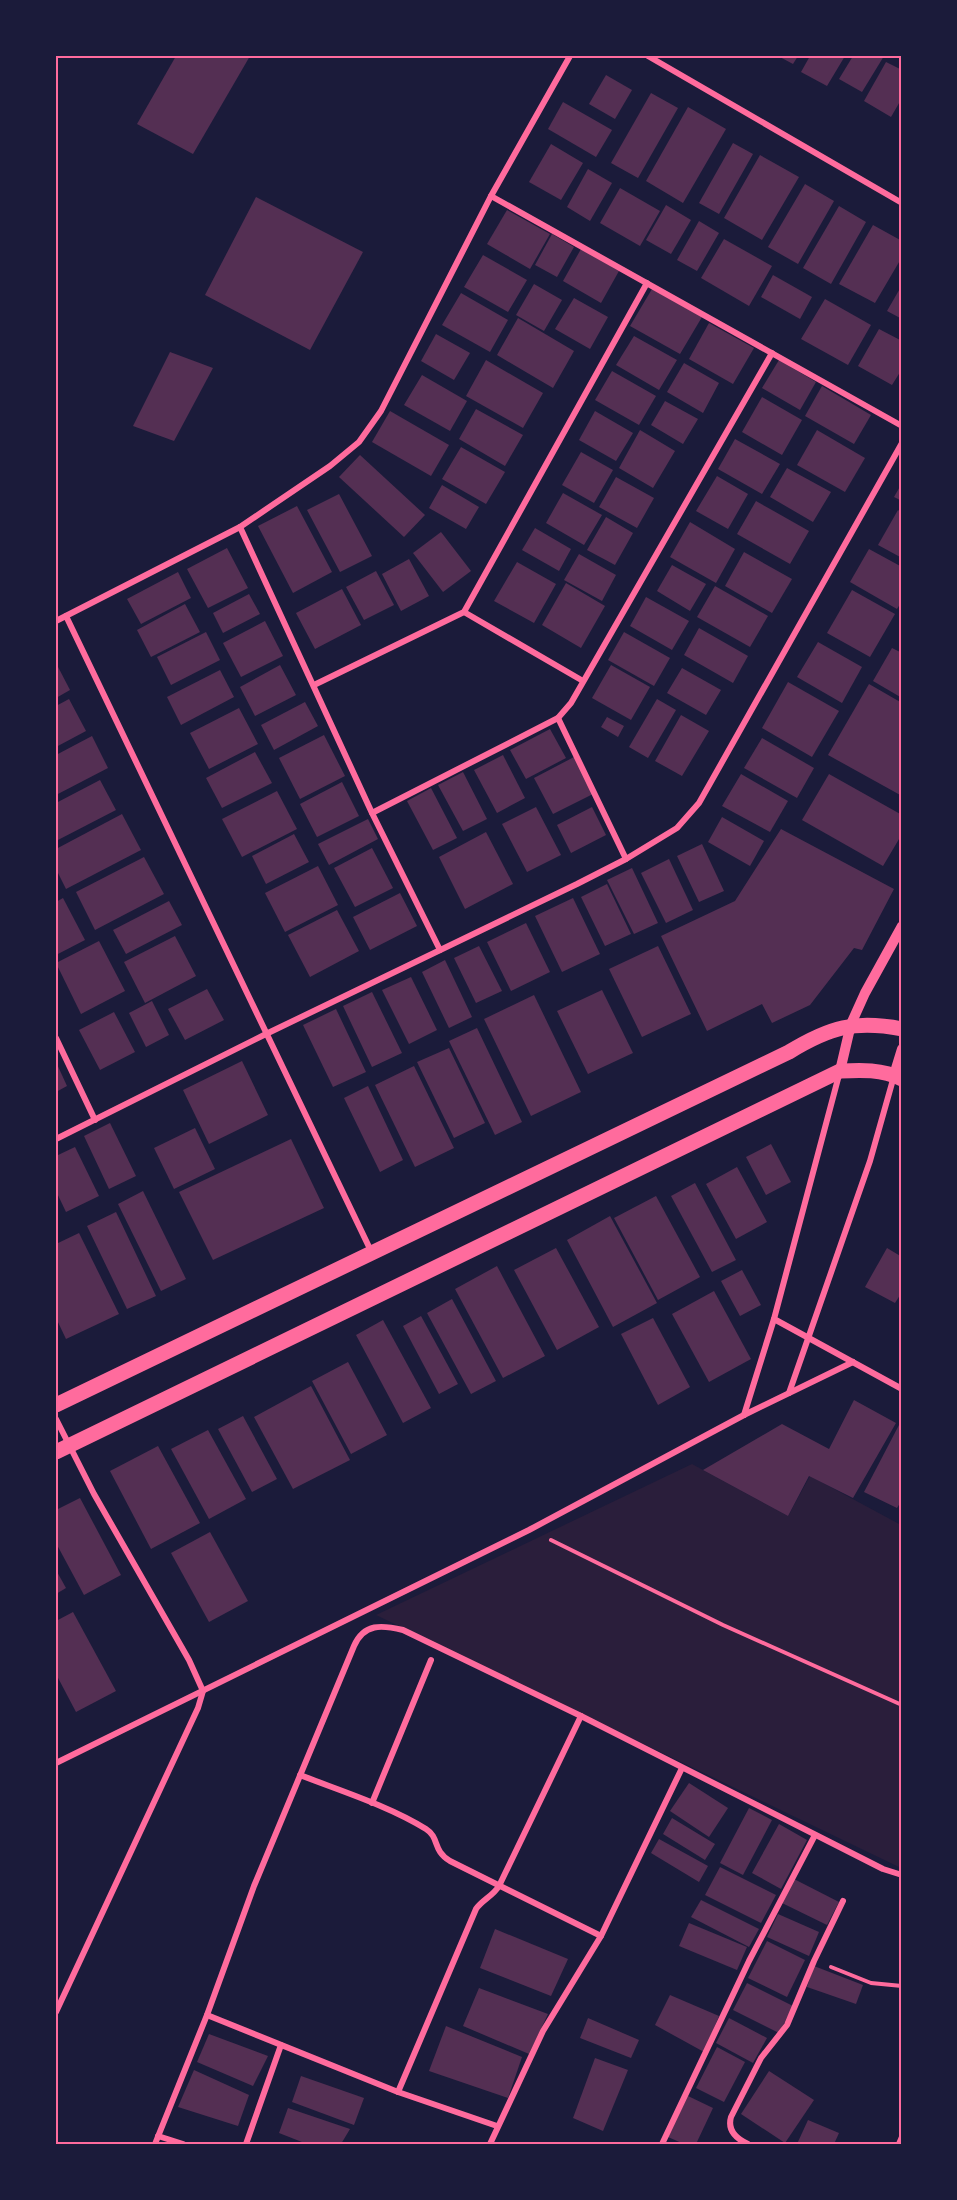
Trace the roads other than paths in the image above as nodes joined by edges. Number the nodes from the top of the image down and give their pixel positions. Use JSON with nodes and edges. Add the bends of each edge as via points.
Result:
{"nodes":[{"id":1,"x":570,"y":56,"type":"edge"},
{"id":2,"x":648,"y":56,"type":"edge"},
{"id":3,"x":491,"y":196,"type":"junction"},
{"id":4,"x":902,"y":203,"type":"edge"},
{"id":5,"x":647,"y":283,"type":"junction"},
{"id":6,"x":772,"y":353,"type":"junction"},
{"id":7,"x":902,"y":426,"type":"edge"},
{"id":8,"x":902,"y":443,"type":"edge"},
{"id":9,"x":240,"y":527,"type":"junction"},
{"id":10,"x":464,"y":612,"type":"junction"},
{"id":11,"x":66,"y":616,"type":"junction"},
{"id":12,"x":56,"y":621,"type":"edge"},
{"id":13,"x":583,"y":681,"type":"junction"},
{"id":14,"x":315,"y":685,"type":"junction"},
{"id":15,"x":558,"y":718,"type":"junction"},
{"id":16,"x":372,"y":813,"type":"junction"},
{"id":17,"x":626,"y":859,"type":"junction"},
{"id":18,"x":902,"y":926,"type":"edge"},
{"id":19,"x":440,"y":950,"type":"junction"},
{"id":20,"x":851,"y":1024,"type":"junction"},
{"id":21,"x":902,"y":1029,"type":"edge"},
{"id":22,"x":266,"y":1034,"type":"junction"},
{"id":23,"x":56,"y":1038,"type":"edge"},
{"id":24,"x":902,"y":1049,"type":"edge"},
{"id":25,"x":840,"y":1071,"type":"junction"},
{"id":26,"x":898,"y":1077,"type":"edge"},
{"id":27,"x":95,"y":1120,"type":"junction"},
{"id":28,"x":56,"y":1139,"type":"edge"},
{"id":29,"x":371,"y":1252,"type":"junction"},
{"id":30,"x":774,"y":1319,"type":"junction"},
{"id":31,"x":810,"y":1337,"type":"junction"},
{"id":32,"x":853,"y":1362,"type":"junction"},
{"id":33,"x":902,"y":1389,"type":"edge"},
{"id":34,"x":789,"y":1393,"type":"junction"},
{"id":35,"x":56,"y":1405,"type":"edge"},
{"id":36,"x":744,"y":1415,"type":"junction"},
{"id":37,"x":56,"y":1419,"type":"edge"},
{"id":38,"x":70,"y":1445,"type":"junction"},
{"id":39,"x":56,"y":1452,"type":"edge"},
{"id":40,"x":431,"y":1660,"type":"dead end"},
{"id":41,"x":203,"y":1691,"type":"junction"},
{"id":42,"x":581,"y":1716,"type":"junction"},
{"id":43,"x":56,"y":1763,"type":"edge"},
{"id":44,"x":682,"y":1768,"type":"junction"},
{"id":45,"x":300,"y":1775,"type":"junction"},
{"id":46,"x":372,"y":1803,"type":"junction"},
{"id":47,"x":815,"y":1835,"type":"junction"},
{"id":48,"x":902,"y":1875,"type":"edge"},
{"id":49,"x":499,"y":1886,"type":"junction"},
{"id":50,"x":843,"y":1901,"type":"dead end"},
{"id":51,"x":601,"y":1936,"type":"junction"},
{"id":52,"x":56,"y":2012,"type":"edge"},
{"id":53,"x":207,"y":2015,"type":"junction"},
{"id":54,"x":281,"y":2045,"type":"junction"},
{"id":55,"x":398,"y":2091,"type":"junction"},
{"id":56,"x":497,"y":2126,"type":"junction"},
{"id":57,"x":158,"y":2136,"type":"junction"},
{"id":58,"x":902,"y":2137,"type":"edge"},
{"id":59,"x":155,"y":2145,"type":"edge"},
{"id":60,"x":183,"y":2145,"type":"edge"},
{"id":61,"x":246,"y":2145,"type":"edge"},
{"id":62,"x":490,"y":2145,"type":"edge"},
{"id":63,"x":662,"y":2145,"type":"edge"},
{"id":64,"x":748,"y":2145,"type":"edge"},
{"id":65,"x":899,"y":2145,"type":"edge"}],
"edges":[{"from":1,"to":3,"type":"street"},
{"from":2,"to":4,"type":"street"},
{"from":3,"to":5,"type":"street"},
{"from":3,"to":9,"type":"street","via":[[381,411],[360,442]]},
{"from":5,"to":6,"type":"street"},
{"from":5,"to":10,"type":"street"},
{"from":6,"to":7,"type":"street"},
{"from":6,"to":13,"type":"street"},
{"from":8,"to":17,"type":"street","via":[[699,802],[677,828]]},
{"from":9,"to":11,"type":"street"},
{"from":9,"to":14,"type":"street"},
{"from":10,"to":13,"type":"street"},
{"from":10,"to":14,"type":"street"},
{"from":11,"to":12,"type":"street"},
{"from":11,"to":22,"type":"street"},
{"from":13,"to":15,"type":"street"},
{"from":14,"to":16,"type":"street"},
{"from":15,"to":16,"type":"street"},
{"from":15,"to":17,"type":"street"},
{"from":16,"to":19,"type":"street"},
{"from":17,"to":19,"type":"street"},
{"from":18,"to":20,"type":"street"},
{"from":19,"to":22,"type":"street"},
{"from":20,"to":21,"type":"main road"},
{"from":20,"to":25,"type":"street"},
{"from":20,"to":29,"type":"main road","via":[[827,1032]]},
{"from":22,"to":27,"type":"street"},
{"from":22,"to":29,"type":"street"},
{"from":23,"to":27,"type":"street"},
{"from":24,"to":26,"type":"street"},
{"from":25,"to":26,"type":"main road","via":[[867,1070]]},
{"from":25,"to":30,"type":"street"},
{"from":25,"to":38,"type":"main road"},
{"from":26,"to":31,"type":"street"},
{"from":27,"to":28,"type":"street"},
{"from":29,"to":35,"type":"main road"},
{"from":30,"to":31,"type":"street"},
{"from":30,"to":36,"type":"street"},
{"from":31,"to":32,"type":"street"},
{"from":31,"to":34,"type":"street"},
{"from":32,"to":33,"type":"street"},
{"from":32,"to":34,"type":"street"},
{"from":34,"to":36,"type":"street"},
{"from":36,"to":41,"type":"street","via":[[529,1530]]},
{"from":37,"to":38,"type":"street"},
{"from":38,"to":39,"type":"main road"},
{"from":38,"to":41,"type":"street"},
{"from":40,"to":46,"type":"street"},
{"from":41,"to":43,"type":"street"},
{"from":41,"to":52,"type":"street"},
{"from":42,"to":44,"type":"street"},
{"from":42,"to":45,"type":"street","via":[[403,1630],[375,1626],[356,1640]]},
{"from":42,"to":49,"type":"street"},
{"from":44,"to":47,"type":"street"},
{"from":44,"to":51,"type":"street"},
{"from":45,"to":46,"type":"street"},
{"from":45,"to":53,"type":"street"},
{"from":46,"to":49,"type":"street","via":[[426,1829],[435,1839],[441,1856]]},
{"from":47,"to":48,"type":"street"},
{"from":47,"to":63,"type":"street","via":[[749,1961]]},
{"from":49,"to":51,"type":"street"},
{"from":49,"to":55,"type":"street","via":[[476,1909]]},
{"from":50,"to":64,"type":"street","via":[[787,2025],[761,2058],[731,2117],[734,2135]]},
{"from":51,"to":56,"type":"street","via":[[543,2031]]},
{"from":53,"to":54,"type":"street"},
{"from":53,"to":57,"type":"street"},
{"from":54,"to":55,"type":"street"},
{"from":54,"to":61,"type":"street"},
{"from":55,"to":56,"type":"street"},
{"from":56,"to":62,"type":"street"},
{"from":57,"to":59,"type":"street"},
{"from":57,"to":60,"type":"street"},
{"from":58,"to":65,"type":"street"}]}
